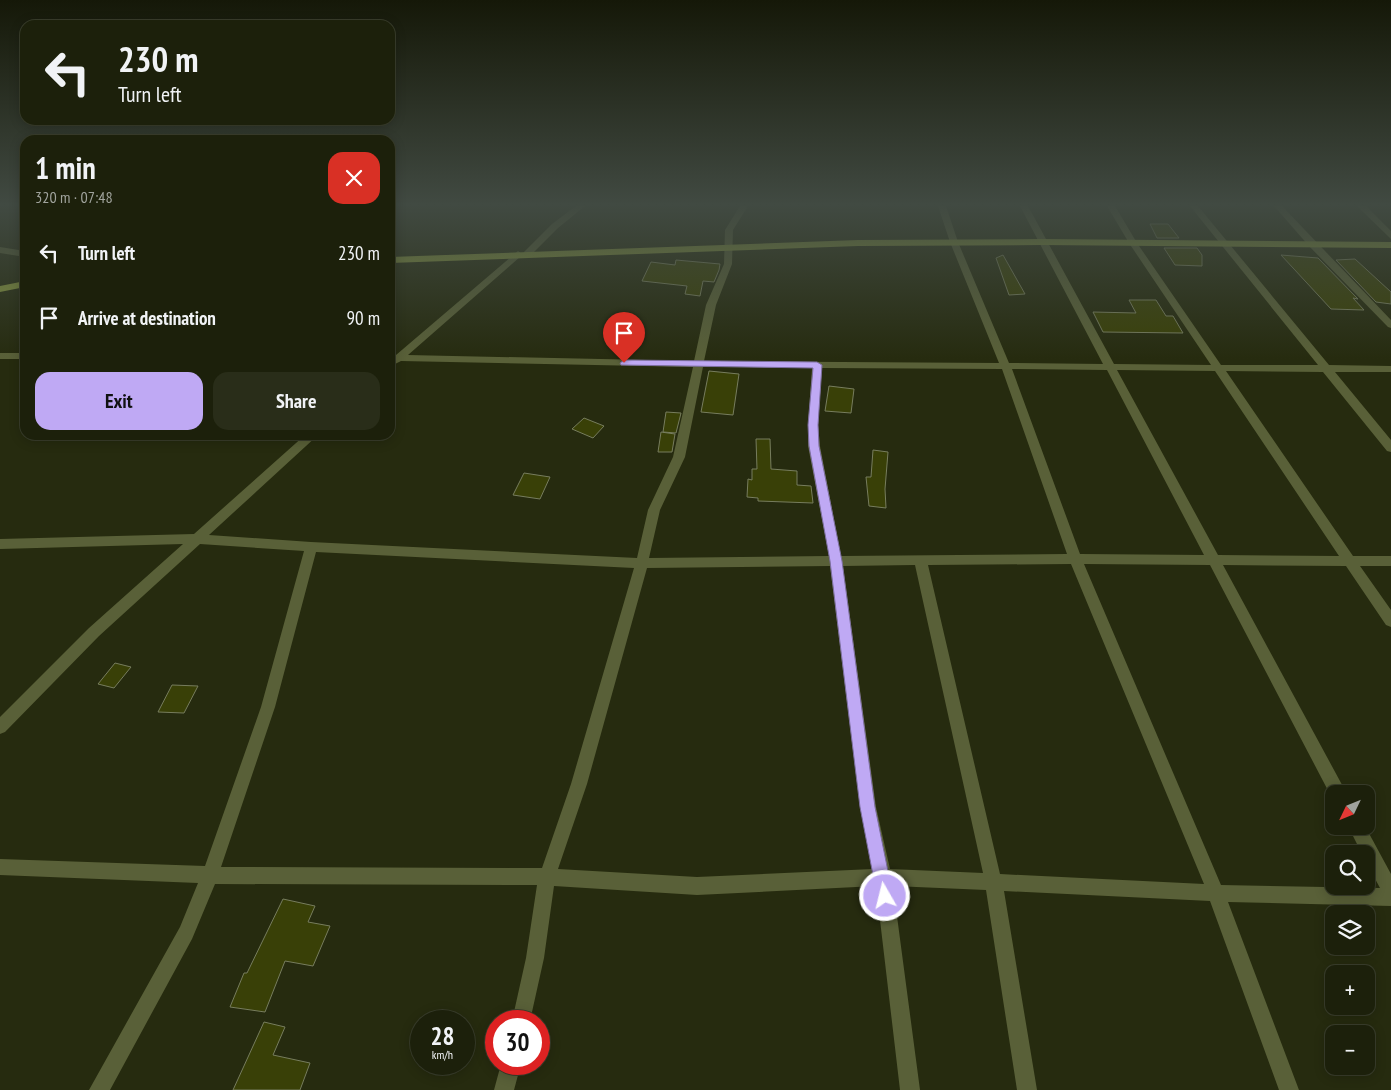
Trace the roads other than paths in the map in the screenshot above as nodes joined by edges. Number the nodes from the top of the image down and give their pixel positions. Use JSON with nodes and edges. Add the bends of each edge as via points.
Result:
{"nodes":[{"id":1,"x":459,"y":257,"type":"edge"},
{"id":2,"x":519,"y":257,"type":"edge"},
{"id":3,"x":729,"y":257,"type":"edge"},
{"id":4,"x":960,"y":257,"type":"edge"},
{"id":5,"x":1050,"y":257,"type":"edge"},
{"id":6,"x":1143,"y":257,"type":"edge"},
{"id":7,"x":1234,"y":257,"type":"edge"},
{"id":8,"x":1325,"y":257,"type":"edge"},
{"id":9,"x":395,"y":260,"type":"edge"},
{"id":10,"x":20,"y":285,"type":"edge"},
{"id":11,"x":0,"y":289,"type":"edge"},
{"id":12,"x":1391,"y":325,"type":"edge"},
{"id":13,"x":0,"y":356,"type":"edge"},
{"id":14,"x":20,"y":356,"type":"edge"},
{"id":15,"x":395,"y":358,"type":"edge"},
{"id":16,"x":395,"y":360,"type":"edge"},
{"id":17,"x":700,"y":364,"type":"junction"},
{"id":18,"x":817,"y":365,"type":"junction"},
{"id":19,"x":1006,"y":367,"type":"junction"},
{"id":20,"x":1111,"y":367,"type":"junction"},
{"id":21,"x":1218,"y":367,"type":"junction"},
{"id":22,"x":1324,"y":368,"type":"junction"},
{"id":23,"x":1391,"y":368,"type":"edge"},
{"id":24,"x":306,"y":440,"type":"edge"},
{"id":25,"x":1391,"y":448,"type":"edge"},
{"id":26,"x":196,"y":539,"type":"junction"},
{"id":27,"x":0,"y":544,"type":"edge"},
{"id":28,"x":311,"y":547,"type":"junction"},
{"id":29,"x":1075,"y":559,"type":"junction"},
{"id":30,"x":920,"y":560,"type":"junction"},
{"id":31,"x":1214,"y":560,"type":"junction"},
{"id":32,"x":836,"y":561,"type":"junction"},
{"id":33,"x":1350,"y":561,"type":"junction"},
{"id":34,"x":1391,"y":561,"type":"edge"},
{"id":35,"x":642,"y":563,"type":"junction"},
{"id":36,"x":1391,"y":621,"type":"edge"},
{"id":37,"x":0,"y":727,"type":"edge"},
{"id":38,"x":1334,"y":785,"type":"edge"},
{"id":39,"x":1361,"y":835,"type":"edge"},
{"id":40,"x":0,"y":867,"type":"edge"},
{"id":41,"x":210,"y":876,"type":"junction"},
{"id":42,"x":547,"y":877,"type":"junction"},
{"id":43,"x":883,"y":877,"type":"junction"},
{"id":44,"x":994,"y":884,"type":"junction"},
{"id":45,"x":1391,"y":891,"type":"edge"},
{"id":46,"x":1216,"y":893,"type":"junction"},
{"id":47,"x":1391,"y":897,"type":"edge"},
{"id":48,"x":523,"y":1010,"type":"edge"},
{"id":49,"x":508,"y":1075,"type":"edge"},
{"id":50,"x":99,"y":1090,"type":"edge"},
{"id":51,"x":504,"y":1090,"type":"edge"},
{"id":52,"x":910,"y":1090,"type":"edge"},
{"id":53,"x":1027,"y":1090,"type":"edge"},
{"id":54,"x":1289,"y":1090,"type":"edge"}],
"edges":[{"from":1,"to":9,"type":"main road"},
{"from":2,"to":15,"type":"street"},
{"from":3,"to":17,"type":"street","via":[[712,305]]},
{"from":4,"to":19,"type":"street"},
{"from":5,"to":20,"type":"street"},
{"from":6,"to":21,"type":"street"},
{"from":7,"to":22,"type":"street"},
{"from":8,"to":12,"type":"street"},
{"from":10,"to":11,"type":"main road"},
{"from":13,"to":14,"type":"street"},
{"from":16,"to":17,"type":"street"},
{"from":17,"to":18,"type":"street"},
{"from":17,"to":35,"type":"street","via":[[679,457],[654,510]]},
{"from":18,"to":19,"type":"street"},
{"from":18,"to":32,"type":"street","via":[[814,446]]},
{"from":19,"to":20,"type":"street"},
{"from":19,"to":29,"type":"street"},
{"from":20,"to":21,"type":"street"},
{"from":20,"to":31,"type":"street"},
{"from":21,"to":22,"type":"street"},
{"from":21,"to":33,"type":"street"},
{"from":22,"to":23,"type":"street"},
{"from":22,"to":25,"type":"street"},
{"from":24,"to":26,"type":"street"},
{"from":26,"to":27,"type":"street"},
{"from":26,"to":28,"type":"street"},
{"from":26,"to":37,"type":"street","via":[[94,632]]},
{"from":28,"to":35,"type":"street"},
{"from":28,"to":41,"type":"street","via":[[268,707]]},
{"from":29,"to":30,"type":"street"},
{"from":29,"to":31,"type":"street"},
{"from":29,"to":46,"type":"street"},
{"from":30,"to":32,"type":"street"},
{"from":30,"to":44,"type":"street"},
{"from":31,"to":33,"type":"street"},
{"from":31,"to":38,"type":"street"},
{"from":32,"to":35,"type":"street"},
{"from":32,"to":43,"type":"street","via":[[868,807]]},
{"from":33,"to":34,"type":"street"},
{"from":33,"to":36,"type":"street"},
{"from":35,"to":42,"type":"street","via":[[579,784]]},
{"from":39,"to":45,"type":"street"},
{"from":40,"to":41,"type":"street"},
{"from":41,"to":42,"type":"street"},
{"from":41,"to":50,"type":"street","via":[[186,933]]},
{"from":42,"to":43,"type":"street","via":[[698,886]]},
{"from":42,"to":48,"type":"street"},
{"from":43,"to":44,"type":"street"},
{"from":43,"to":52,"type":"street"},
{"from":44,"to":46,"type":"street"},
{"from":44,"to":53,"type":"street"},
{"from":46,"to":47,"type":"street"},
{"from":46,"to":54,"type":"street"},
{"from":49,"to":51,"type":"street"}]}
